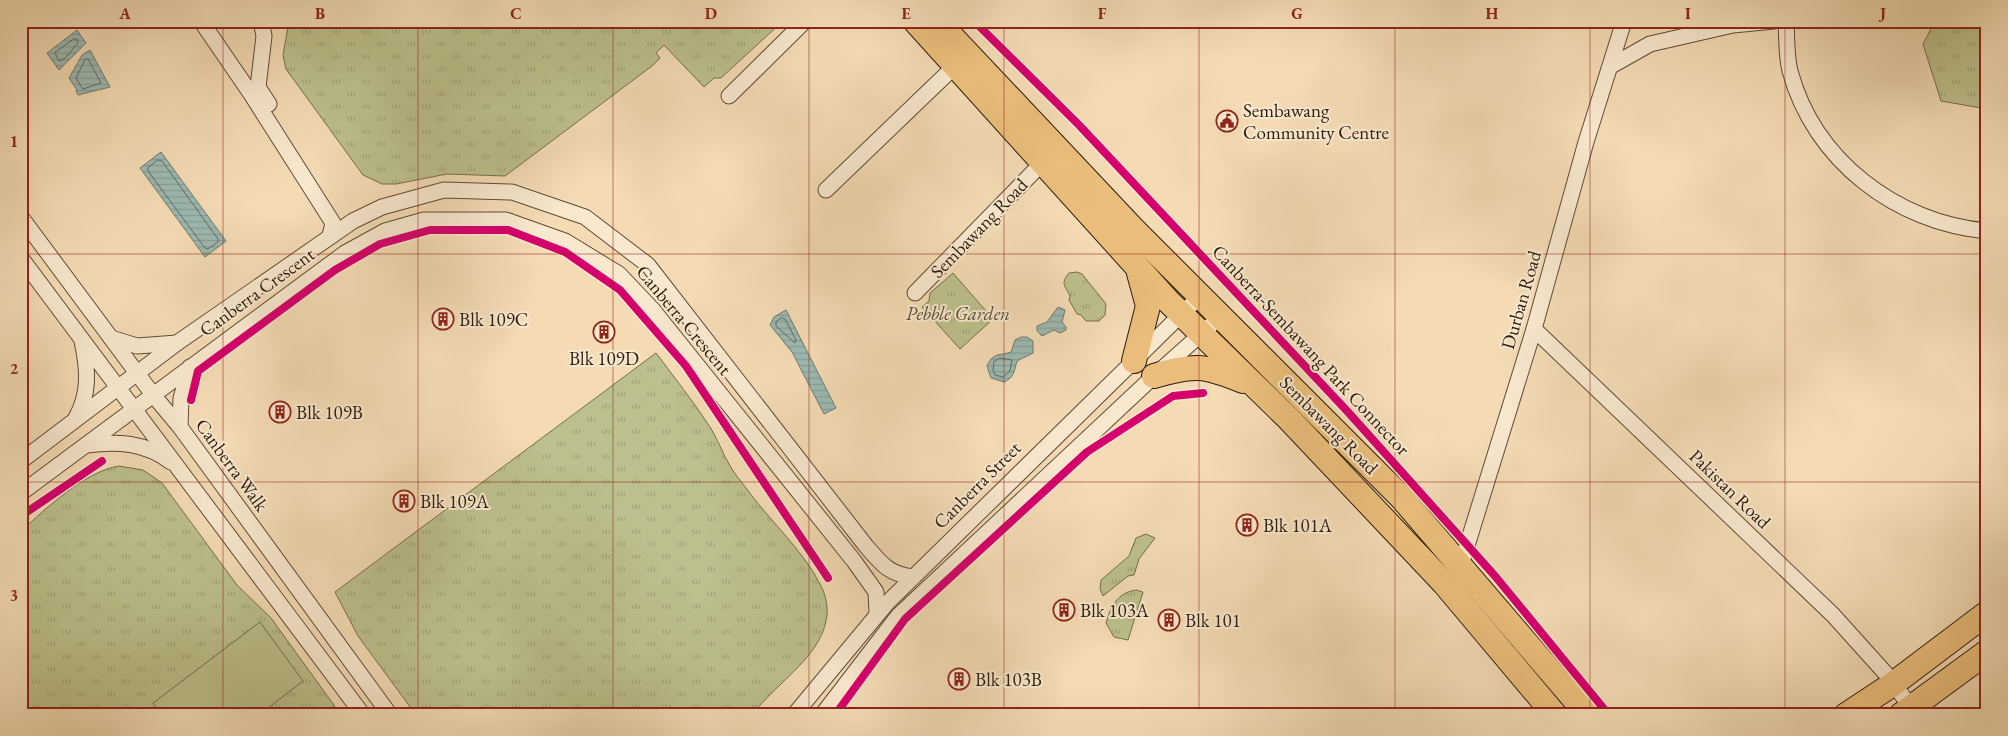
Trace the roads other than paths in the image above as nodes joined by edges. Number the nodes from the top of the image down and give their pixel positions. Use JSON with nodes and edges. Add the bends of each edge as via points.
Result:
{"nodes":[{"id":1,"x":201,"y":21,"type":"edge"},
{"id":2,"x":261,"y":21,"type":"edge"},
{"id":3,"x":805,"y":21,"type":"edge"},
{"id":4,"x":914,"y":21,"type":"edge"},
{"id":5,"x":937,"y":21,"type":"edge"},
{"id":6,"x":1624,"y":21,"type":"edge"},
{"id":7,"x":1774,"y":21,"type":"edge"},
{"id":8,"x":1786,"y":21,"type":"edge"},
{"id":9,"x":956,"y":65,"type":"junction"},
{"id":10,"x":1611,"y":66,"type":"junction"},
{"id":11,"x":729,"y":96,"type":"dead end"},
{"id":12,"x":1050,"y":155,"type":"junction"},
{"id":13,"x":826,"y":190,"type":"dead end"},
{"id":14,"x":21,"y":217,"type":"edge"},
{"id":15,"x":353,"y":221,"type":"junction"},
{"id":16,"x":1987,"y":231,"type":"edge"},
{"id":17,"x":330,"y":236,"type":"junction"},
{"id":18,"x":21,"y":258,"type":"edge"},
{"id":19,"x":1137,"y":267,"type":"junction"},
{"id":20,"x":915,"y":293,"type":"dead end"},
{"id":21,"x":1200,"y":296,"type":"junction"},
{"id":22,"x":1182,"y":315,"type":"junction"},
{"id":23,"x":1220,"y":317,"type":"junction"},
{"id":24,"x":1534,"y":329,"type":"junction"},
{"id":25,"x":1201,"y":334,"type":"junction"},
{"id":26,"x":80,"y":335,"type":"junction"},
{"id":27,"x":111,"y":338,"type":"junction"},
{"id":28,"x":177,"y":343,"type":"junction"},
{"id":29,"x":1134,"y":360,"type":"junction"},
{"id":30,"x":190,"y":367,"type":"junction"},
{"id":31,"x":136,"y":373,"type":"junction"},
{"id":32,"x":1154,"y":376,"type":"junction"},
{"id":33,"x":117,"y":386,"type":"junction"},
{"id":34,"x":1256,"y":387,"type":"junction"},
{"id":35,"x":154,"y":396,"type":"junction"},
{"id":36,"x":136,"y":410,"type":"junction"},
{"id":37,"x":74,"y":422,"type":"junction"},
{"id":38,"x":180,"y":427,"type":"junction"},
{"id":39,"x":85,"y":445,"type":"junction"},
{"id":40,"x":21,"y":461,"type":"edge"},
{"id":41,"x":182,"y":471,"type":"junction"},
{"id":42,"x":21,"y":493,"type":"edge"},
{"id":43,"x":1461,"y":565,"type":"junction"},
{"id":44,"x":913,"y":577,"type":"junction"},
{"id":45,"x":1444,"y":583,"type":"junction"},
{"id":46,"x":882,"y":608,"type":"junction"},
{"id":47,"x":1987,"y":614,"type":"edge"},
{"id":48,"x":898,"y":616,"type":"junction"},
{"id":49,"x":1987,"y":652,"type":"edge"},
{"id":50,"x":1893,"y":684,"type":"junction"},
{"id":51,"x":1910,"y":713,"type":"edge"},
{"id":52,"x":363,"y":715,"type":"edge"},
{"id":53,"x":390,"y":715,"type":"edge"},
{"id":54,"x":794,"y":715,"type":"edge"},
{"id":55,"x":822,"y":715,"type":"edge"},
{"id":56,"x":1555,"y":715,"type":"edge"},
{"id":57,"x":1588,"y":715,"type":"edge"},
{"id":58,"x":1846,"y":715,"type":"edge"}],
"edges":[{"from":1,"to":17,"type":"street","name":"Canberra Crescent","via":[[332,223]]},
{"from":2,"to":15,"type":"street","via":[[264,36],[258,86],[336,213]]},
{"from":3,"to":11,"type":"street"},
{"from":4,"to":9,"type":"main road","name":"Sembawang Road"},
{"from":5,"to":12,"type":"main road","name":"Sembawang Road"},
{"from":6,"to":10,"type":"street","name":"Durban Road"},
{"from":7,"to":10,"type":"street","via":[[1734,25],[1658,42]]},
{"from":8,"to":16,"type":"street","via":[[1790,70],[1808,117],[1825,144],[1854,175],[1884,198],[1965,229]]},
{"from":9,"to":12,"type":"main road","name":"Sembawang Road"},
{"from":9,"to":13,"type":"street"},
{"from":10,"to":24,"type":"street","name":"Durban Road","via":[[1586,142]]},
{"from":12,"to":19,"type":"main road","name":"Sembawang Road"},
{"from":12,"to":20,"type":"street","name":"Sembawang Road"},
{"from":12,"to":21,"type":"main road","name":"Sembawang Road"},
{"from":14,"to":27,"type":"street","name":"Canberra Walk"},
{"from":15,"to":17,"type":"street","name":"Canberra Crescent"},
{"from":15,"to":44,"type":"street","name":"Canberra Crescent","via":[[382,207],[444,190],[512,192],[586,216],[648,265],[882,564],[897,575]]},
{"from":17,"to":28,"type":"street","name":"Canberra Crescent"},
{"from":18,"to":26,"type":"street"},
{"from":19,"to":22,"type":"main road","name":"Sembawang Road"},
{"from":19,"to":29,"type":"main road","via":[[1148,306]]},
{"from":21,"to":22,"type":"street","name":"Canberra Street"},
{"from":21,"to":23,"type":"main road","name":"Sembawang Road"},
{"from":22,"to":25,"type":"main road","name":"Sembawang Road"},
{"from":22,"to":29,"type":"street","name":"Canberra Street"},
{"from":23,"to":25,"type":"street","name":"Canberra Street"},
{"from":23,"to":43,"type":"main road","name":"Sembawang Road","via":[[1402,498]]},
{"from":24,"to":43,"type":"street","name":"Durban Road"},
{"from":24,"to":50,"type":"street","name":"Pakistan Road","via":[[1832,615]]},
{"from":25,"to":32,"type":"street","name":"Canberra Street"},
{"from":25,"to":34,"type":"main road","name":"Sembawang Road"},
{"from":26,"to":33,"type":"street"},
{"from":26,"to":37,"type":"street","via":[[87,383],[84,402]]},
{"from":27,"to":28,"type":"street","name":"Canberra Crescent","via":[[137,346]]},
{"from":27,"to":31,"type":"street","name":"Canberra Walk"},
{"from":28,"to":31,"type":"street","name":"Canberra Crescent"},
{"from":29,"to":44,"type":"street","name":"Canberra Street"},
{"from":30,"to":35,"type":"street","name":"Canberra Crescent"},
{"from":30,"to":38,"type":"street","via":[[181,398]]},
{"from":30,"to":46,"type":"street","name":"Canberra Crescent","via":[[345,253],[385,231],[424,220],[506,220],[565,241],[618,274],[653,310],[854,561],[876,592]]},
{"from":31,"to":33,"type":"street","name":"Canberra Crescent"},
{"from":31,"to":35,"type":"street","name":"Canberra Walk"},
{"from":32,"to":34,"type":"main road","via":[[1182,368],[1202,367]]},
{"from":32,"to":48,"type":"street","name":"Canberra Street"},
{"from":33,"to":36,"type":"street"},
{"from":33,"to":37,"type":"street","name":"Canberra Crescent"},
{"from":34,"to":45,"type":"main road","name":"Sembawang Road"},
{"from":35,"to":36,"type":"street","name":"Canberra Crescent"},
{"from":35,"to":38,"type":"street","name":"Canberra Walk"},
{"from":36,"to":39,"type":"street","name":"Canberra Crescent"},
{"from":36,"to":41,"type":"street"},
{"from":37,"to":40,"type":"street","name":"Canberra Crescent"},
{"from":38,"to":53,"type":"street","name":"Canberra Walk"},
{"from":39,"to":41,"type":"street","via":[[137,444],[157,453]]},
{"from":39,"to":42,"type":"street","name":"Canberra Crescent"},
{"from":41,"to":52,"type":"street"},
{"from":43,"to":45,"type":"street","name":"Durban Road"},
{"from":43,"to":57,"type":"main road","name":"Sembawang Road"},
{"from":44,"to":46,"type":"street","name":"Canberra Street"},
{"from":45,"to":56,"type":"main road","name":"Sembawang Road"},
{"from":46,"to":48,"type":"street"},
{"from":46,"to":54,"type":"street","name":"Canberra Street"},
{"from":47,"to":50,"type":"main road"},
{"from":48,"to":55,"type":"street","name":"Canberra Street"},
{"from":49,"to":51,"type":"main road"},
{"from":50,"to":51,"type":"street","name":"Pakistan Road"},
{"from":50,"to":58,"type":"main road"}]}
